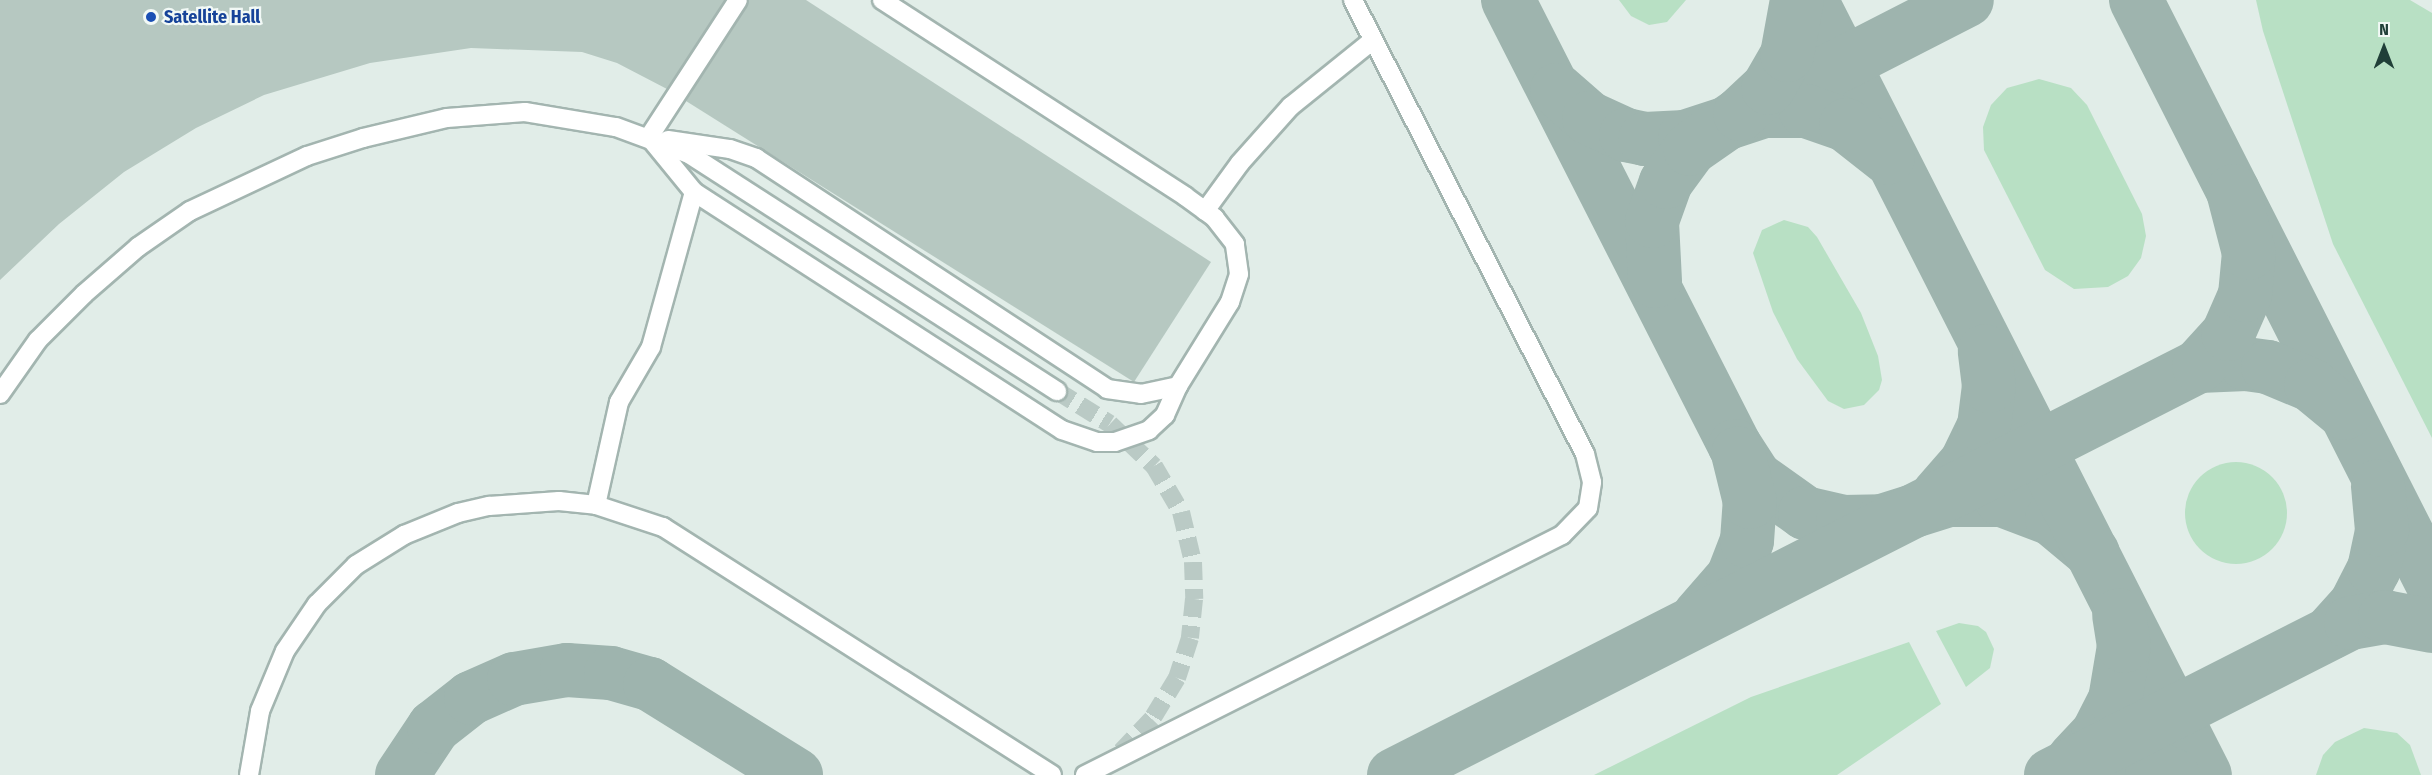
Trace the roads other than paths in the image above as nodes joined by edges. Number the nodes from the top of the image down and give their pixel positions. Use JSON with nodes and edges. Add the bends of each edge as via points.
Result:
{"nodes":[{"id":1,"x":738,"y":0,"type":"edge"},
{"id":2,"x":882,"y":0,"type":"edge"},
{"id":3,"x":1353,"y":0,"type":"edge"},
{"id":4,"x":1373,"y":40,"type":"junction"},
{"id":5,"x":649,"y":137,"type":"junction"},
{"id":6,"x":694,"y":192,"type":"junction"},
{"id":7,"x":1205,"y":211,"type":"junction"},
{"id":8,"x":1178,"y":386,"type":"junction"},
{"id":9,"x":1057,"y":391,"type":"tunnel mouth"},
{"id":10,"x":0,"y":394,"type":"edge"},
{"id":11,"x":596,"y":505,"type":"junction"},
{"id":12,"x":249,"y":775,"type":"edge"},
{"id":13,"x":1052,"y":775,"type":"edge"},
{"id":14,"x":1085,"y":775,"type":"edge"}],
"edges":[{"from":1,"to":5,"type":"lane"},
{"from":2,"to":7,"type":"lane"},
{"from":3,"to":4,"type":"lane"},
{"from":4,"to":7,"type":"lane","via":[[1291,106],[1240,163]]},
{"from":4,"to":14,"type":"lane","via":[[1585,454],[1592,482],[1588,508],[1562,535]]},
{"from":5,"to":6,"type":"lane"},
{"from":5,"to":8,"type":"lane","via":[[756,158],[1107,389],[1141,394]]},
{"from":5,"to":9,"type":"lane","via":[[710,166]]},
{"from":5,"to":10,"type":"lane","via":[[573,117],[504,113],[418,123],[307,156],[190,212],[138,247],[38,340]]},
{"from":6,"to":8,"type":"lane","via":[[1062,430],[1079,437],[1097,442],[1133,439],[1165,415]]},
{"from":6,"to":11,"type":"lane","via":[[651,347],[617,411]]},
{"from":7,"to":8,"type":"lane","via":[[1235,244],[1239,274],[1230,302]]},
{"from":11,"to":12,"type":"lane","via":[[525,502],[458,513],[404,535],[356,566],[317,604],[285,651],[260,711]]},
{"from":11,"to":13,"type":"lane","via":[[663,527]]}]}
